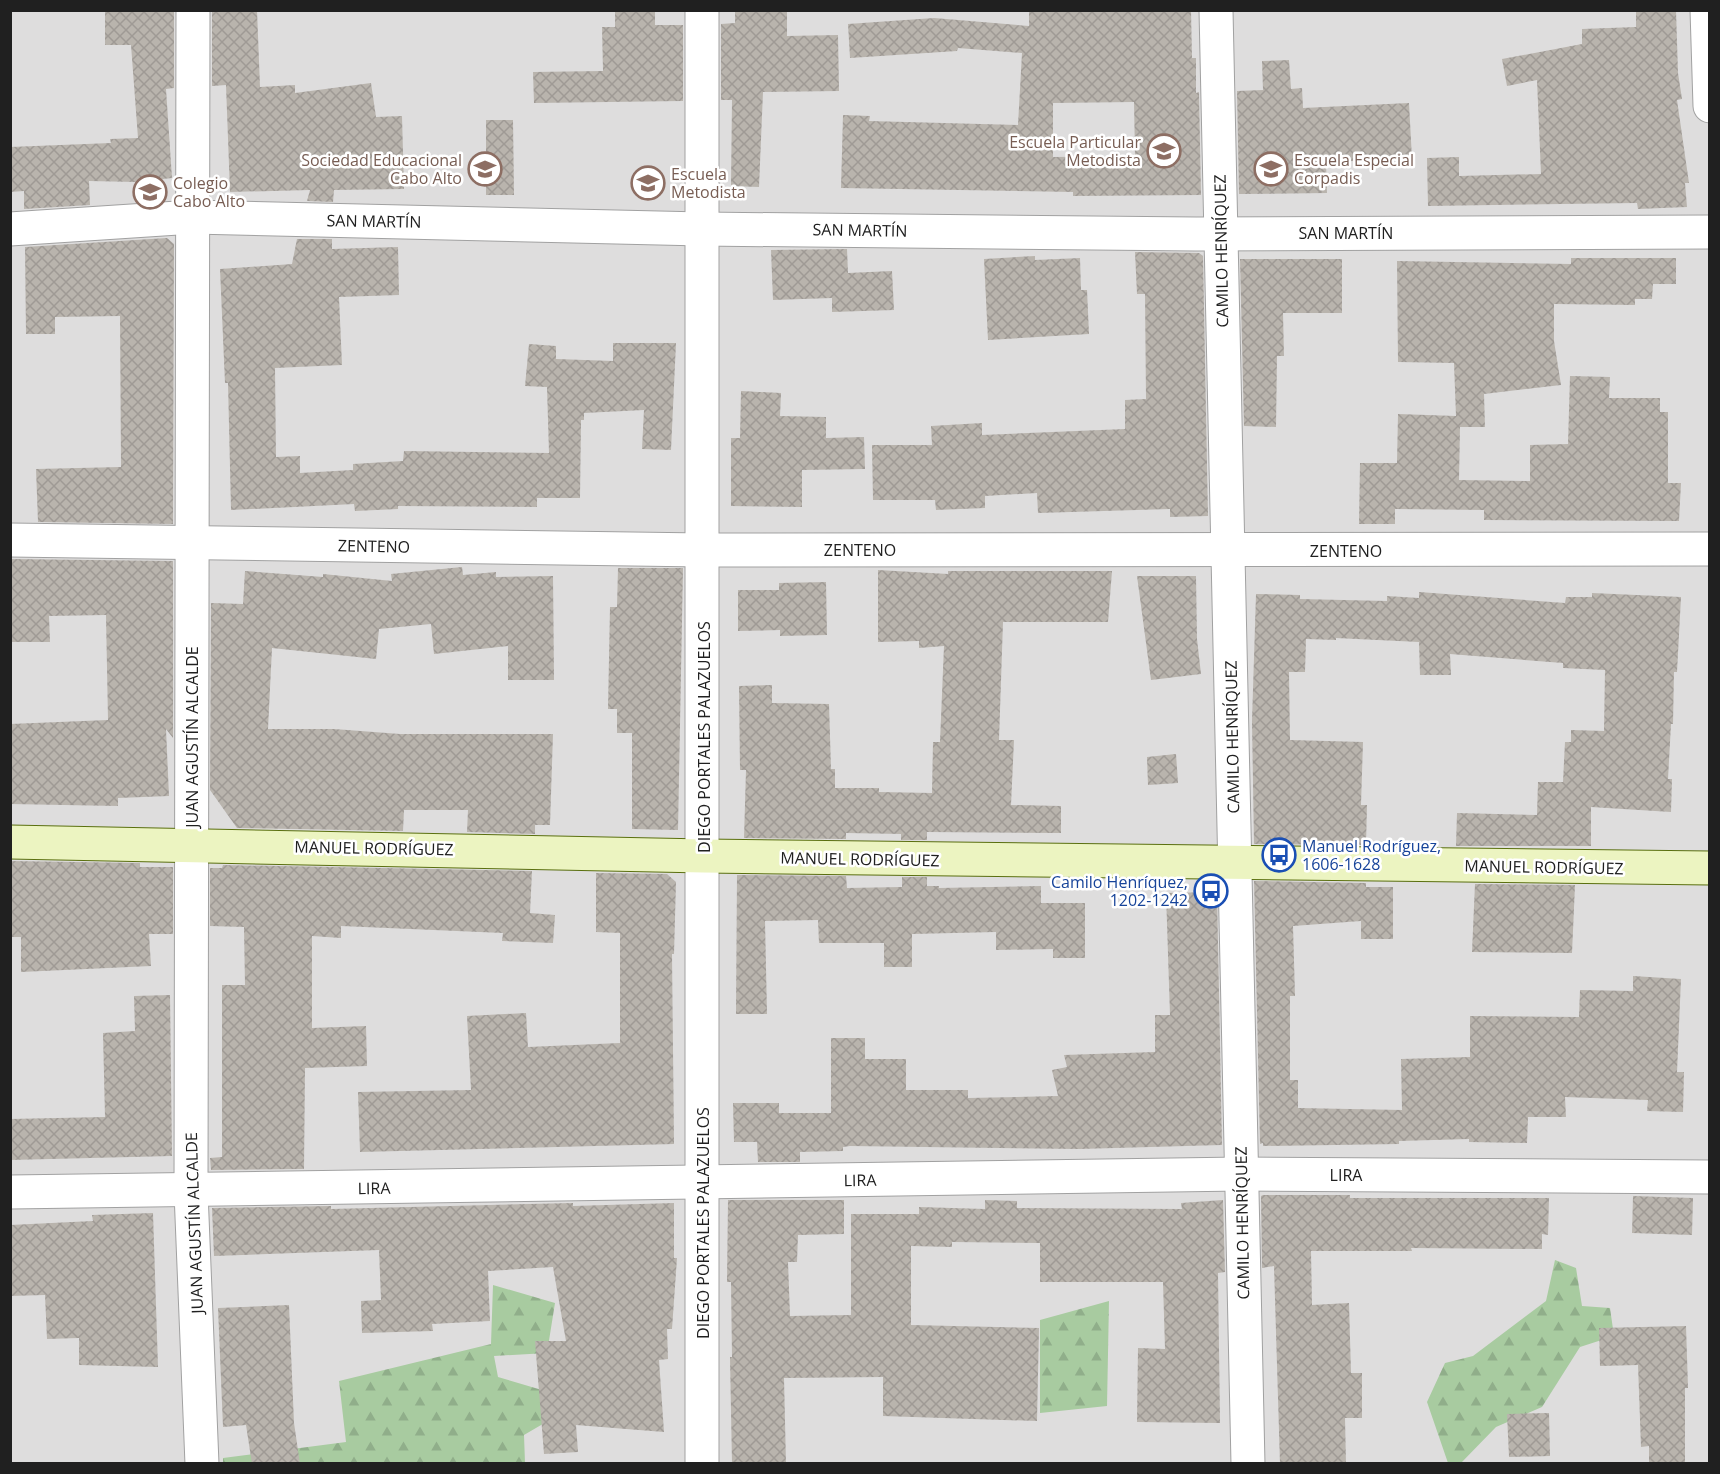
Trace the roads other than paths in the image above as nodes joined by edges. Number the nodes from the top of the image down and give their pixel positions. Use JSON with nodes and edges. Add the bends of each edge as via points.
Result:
{"nodes":[{"id":1,"x":193,"y":10,"type":"edge"},
{"id":2,"x":702,"y":10,"type":"edge"},
{"id":3,"x":1216,"y":10,"type":"edge"},
{"id":4,"x":1707,"y":10,"type":"edge"},
{"id":5,"x":1710,"y":106,"type":"edge"},
{"id":6,"x":193,"y":217,"type":"junction"},
{"id":7,"x":10,"y":229,"type":"edge"},
{"id":8,"x":702,"y":229,"type":"junction"},
{"id":9,"x":1710,"y":232,"type":"edge"},
{"id":10,"x":1221,"y":234,"type":"junction"},
{"id":11,"x":10,"y":540,"type":"edge"},
{"id":12,"x":192,"y":544,"type":"junction"},
{"id":13,"x":1710,"y":549,"type":"edge"},
{"id":14,"x":703,"y":550,"type":"junction"},
{"id":15,"x":1228,"y":551,"type":"junction"},
{"id":16,"x":10,"y":842,"type":"edge"},
{"id":17,"x":191,"y":844,"type":"junction"},
{"id":18,"x":704,"y":856,"type":"junction"},
{"id":19,"x":1235,"y":864,"type":"junction"},
{"id":20,"x":1710,"y":868,"type":"edge"},
{"id":21,"x":1241,"y":1174,"type":"junction"},
{"id":22,"x":1710,"y":1177,"type":"edge"},
{"id":23,"x":703,"y":1182,"type":"junction"},
{"id":24,"x":10,"y":1192,"type":"edge"},
{"id":25,"x":191,"y":1192,"type":"junction"},
{"id":26,"x":202,"y":1464,"type":"edge"},
{"id":27,"x":702,"y":1464,"type":"edge"},
{"id":28,"x":1248,"y":1464,"type":"edge"}],
"edges":[{"from":1,"to":6,"type":"street","name":"JUAN AGUSTÍN ALCALDE"},
{"from":2,"to":8,"type":"street","name":"DIEGO PORTALES PALAZUELOS"},
{"from":3,"to":10,"type":"street","name":"CAMILO HENRÍQUEZ"},
{"from":4,"to":5,"type":"street"},
{"from":6,"to":7,"type":"street","name":"SAN MARTÍN"},
{"from":6,"to":8,"type":"street","name":"SAN MARTÍN"},
{"from":6,"to":12,"type":"street","name":"JUAN AGUSTÍN ALCALDE"},
{"from":8,"to":10,"type":"street","name":"SAN MARTÍN"},
{"from":8,"to":14,"type":"street","name":"DIEGO PORTALES PALAZUELOS"},
{"from":9,"to":10,"type":"street","name":"SAN MARTÍN"},
{"from":10,"to":15,"type":"street","name":"CAMILO HENRÍQUEZ"},
{"from":11,"to":12,"type":"street","name":"ZENTENO"},
{"from":12,"to":14,"type":"street","name":"ZENTENO"},
{"from":12,"to":17,"type":"street","name":"JUAN AGUSTÍN ALCALDE"},
{"from":13,"to":15,"type":"street","name":"ZENTENO"},
{"from":14,"to":15,"type":"street","name":"ZENTENO"},
{"from":14,"to":18,"type":"street","name":"DIEGO PORTALES PALAZUELOS"},
{"from":15,"to":19,"type":"street","name":"CAMILO HENRÍQUEZ"},
{"from":16,"to":17,"type":"main road","name":"MANUEL RODRÍGUEZ"},
{"from":17,"to":18,"type":"main road","name":"MANUEL RODRÍGUEZ"},
{"from":17,"to":25,"type":"street","name":"JUAN AGUSTÍN ALCALDE"},
{"from":18,"to":19,"type":"main road","name":"MANUEL RODRÍGUEZ"},
{"from":18,"to":23,"type":"street","name":"DIEGO PORTALES PALAZUELOS"},
{"from":19,"to":20,"type":"main road","name":"MANUEL RODRÍGUEZ"},
{"from":19,"to":21,"type":"street","name":"CAMILO HENRÍQUEZ"},
{"from":21,"to":22,"type":"street","name":"LIRA"},
{"from":21,"to":23,"type":"street","name":"LIRA"},
{"from":21,"to":28,"type":"street","name":"CAMILO HENRÍQUEZ"},
{"from":23,"to":25,"type":"street","name":"LIRA"},
{"from":23,"to":27,"type":"street","name":"DIEGO PORTALES PALAZUELOS"},
{"from":24,"to":25,"type":"street","name":"LIRA"},
{"from":25,"to":26,"type":"street","name":"JUAN AGUSTÍN ALCALDE"}]}
